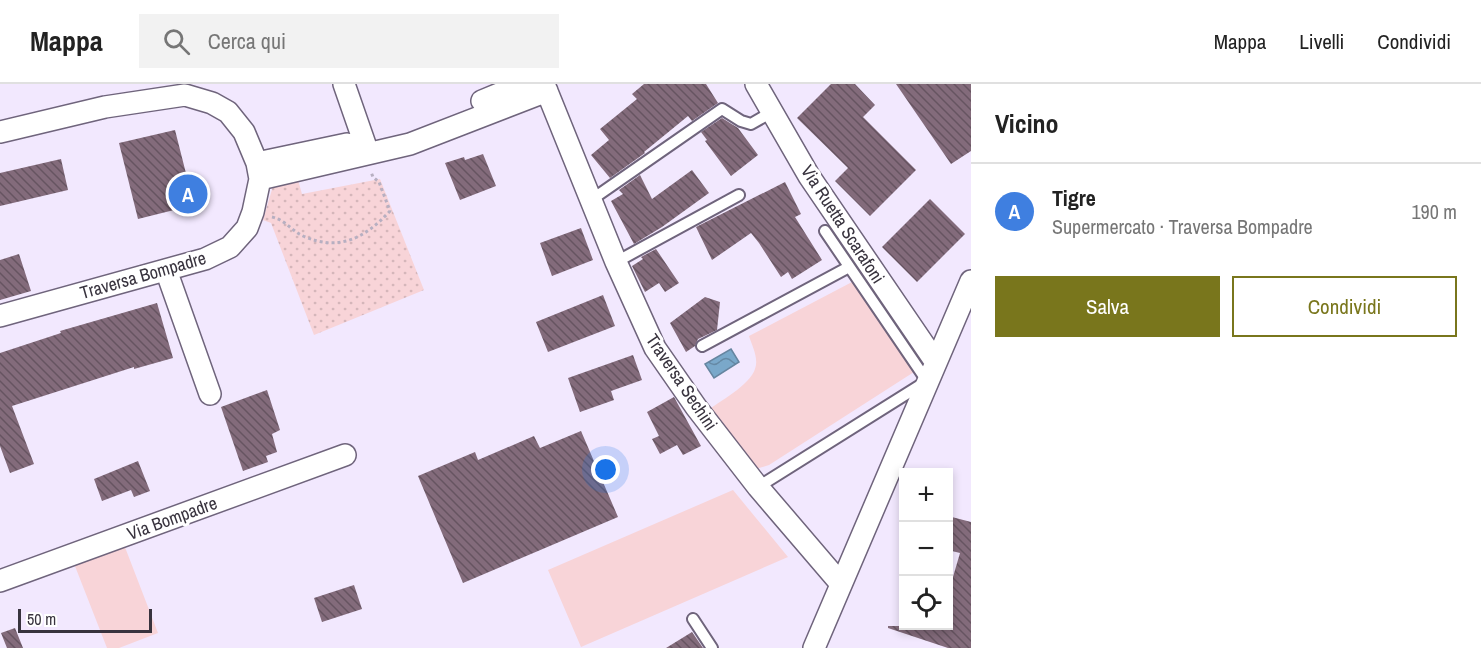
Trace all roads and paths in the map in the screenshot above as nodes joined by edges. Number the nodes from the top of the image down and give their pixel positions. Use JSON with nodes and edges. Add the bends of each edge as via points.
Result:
{"nodes":[{"id":1,"x":345,"y":84,"type":"edge"},
{"id":2,"x":523,"y":84,"type":"edge"},
{"id":3,"x":756,"y":84,"type":"edge"},
{"id":4,"x":545,"y":87,"type":"edge"},
{"id":5,"x":772,"y":112,"type":"junction"},
{"id":6,"x":0,"y":132,"type":"edge"},
{"id":7,"x":367,"y":153,"type":"junction"},
{"id":8,"x":258,"y":171,"type":"junction"},
{"id":9,"x":739,"y":195,"type":"dead end"},
{"id":10,"x":591,"y":200,"type":"junction"},
{"id":11,"x":271,"y":217,"type":"dead end"},
{"id":12,"x":825,"y":231,"type":"dead end"},
{"id":13,"x":616,"y":262,"type":"junction"},
{"id":14,"x":849,"y":267,"type":"junction"},
{"id":15,"x":166,"y":270,"type":"junction"},
{"id":16,"x":971,"y":280,"type":"edge"},
{"id":17,"x":0,"y":316,"type":"edge"},
{"id":18,"x":702,"y":346,"type":"dead end"},
{"id":19,"x":935,"y":361,"type":"junction"},
{"id":20,"x":927,"y":381,"type":"junction"},
{"id":21,"x":210,"y":394,"type":"dead end"},
{"id":22,"x":345,"y":455,"type":"dead end"},
{"id":23,"x":758,"y":487,"type":"junction"},
{"id":24,"x":0,"y":581,"type":"edge"},
{"id":25,"x":841,"y":584,"type":"junction"},
{"id":26,"x":693,"y":619,"type":"dead end"},
{"id":27,"x":712,"y":648,"type":"edge"},
{"id":28,"x":814,"y":648,"type":"edge"}],
"edges":[{"from":1,"to":7,"type":"street"},
{"from":2,"to":7,"type":"street","via":[[409,130]]},
{"from":3,"to":5,"type":"street","name":"Via Ruetta Scarafoni"},
{"from":4,"to":7,"type":"street","via":[[410,144]]},
{"from":4,"to":10,"type":"street","name":"Traversa Sechini"},
{"from":5,"to":10,"type":"lane","via":[[752,124],[722,109]]},
{"from":5,"to":19,"type":"street","name":"Via Ruetta Scarafoni","via":[[809,176]]},
{"from":6,"to":8,"type":"street","via":[[105,107],[185,95],[228,112],[244,132]]},
{"from":7,"to":8,"type":"street"},
{"from":7,"to":11,"type":"path","via":[[373,177],[379,182],[390,212],[363,235],[340,243],[323,243]]},
{"from":8,"to":15,"type":"street","name":"Traversa Bompadre","via":[[253,212],[247,228],[230,247]]},
{"from":9,"to":13,"type":"lane"},
{"from":10,"to":13,"type":"street","name":"Traversa Sechini"},
{"from":12,"to":14,"type":"lane"},
{"from":13,"to":23,"type":"street","name":"Traversa Sechini","via":[[655,348]]},
{"from":14,"to":18,"type":"lane"},
{"from":14,"to":20,"type":"lane"},
{"from":15,"to":17,"type":"street","name":"Traversa Bompadre"},
{"from":15,"to":21,"type":"street"},
{"from":16,"to":19,"type":"street"},
{"from":19,"to":20,"type":"street"},
{"from":20,"to":23,"type":"lane"},
{"from":20,"to":25,"type":"street"},
{"from":22,"to":24,"type":"street","name":"Via Bompadre"},
{"from":23,"to":25,"type":"street","name":"Traversa Sechini"},
{"from":25,"to":28,"type":"street"},
{"from":26,"to":27,"type":"lane"}]}
